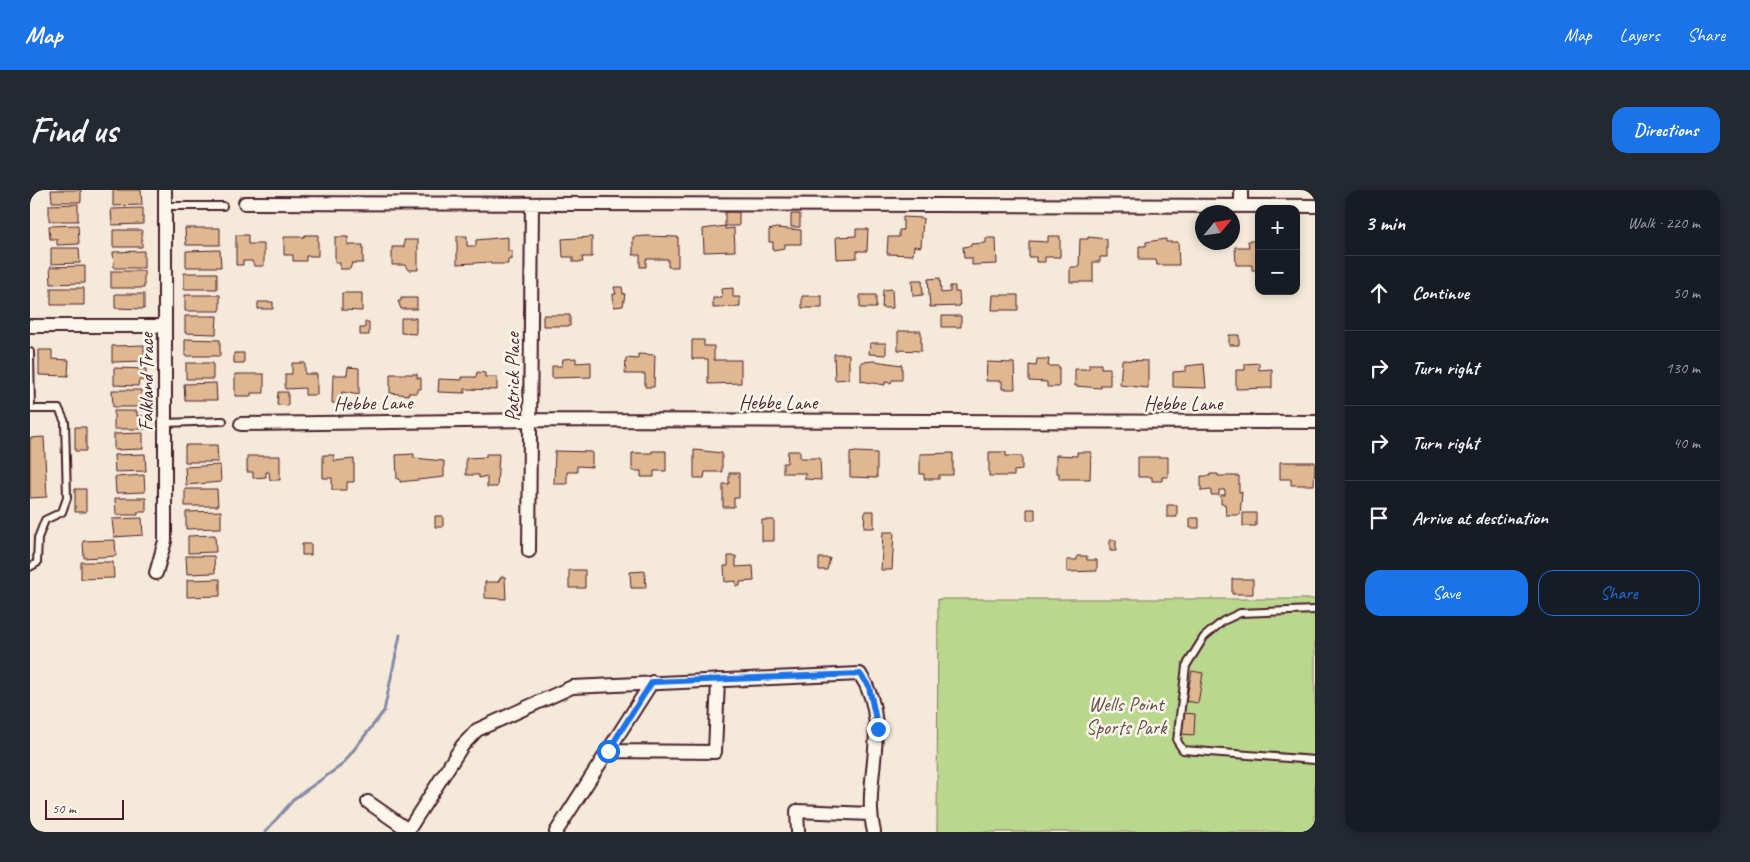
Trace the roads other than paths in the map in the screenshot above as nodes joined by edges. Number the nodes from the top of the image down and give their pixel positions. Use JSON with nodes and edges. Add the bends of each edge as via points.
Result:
{"nodes":[{"id":1,"x":165,"y":190,"type":"edge"},
{"id":2,"x":1240,"y":190,"type":"edge"},
{"id":3,"x":245,"y":203,"type":"dead end"},
{"id":4,"x":532,"y":204,"type":"junction"},
{"id":5,"x":165,"y":206,"type":"junction"},
{"id":6,"x":223,"y":206,"type":"dead end"},
{"id":7,"x":1241,"y":206,"type":"junction"},
{"id":8,"x":1315,"y":206,"type":"edge"},
{"id":9,"x":30,"y":326,"type":"edge"},
{"id":10,"x":165,"y":326,"type":"junction"},
{"id":11,"x":30,"y":352,"type":"edge"},
{"id":12,"x":30,"y":409,"type":"edge"},
{"id":13,"x":530,"y":420,"type":"junction"},
{"id":14,"x":223,"y":421,"type":"dead end"},
{"id":15,"x":1315,"y":422,"type":"edge"},
{"id":16,"x":165,"y":423,"type":"junction"},
{"id":17,"x":241,"y":424,"type":"dead end"},
{"id":18,"x":529,"y":551,"type":"dead end"},
{"id":19,"x":30,"y":567,"type":"edge"},
{"id":20,"x":156,"y":573,"type":"dead end"},
{"id":21,"x":1315,"y":610,"type":"edge"},
{"id":22,"x":718,"y":680,"type":"junction"},
{"id":23,"x":652,"y":682,"type":"junction"},
{"id":24,"x":608,"y":751,"type":"junction"},
{"id":25,"x":1315,"y":760,"type":"edge"},
{"id":26,"x":368,"y":802,"type":"dead end"},
{"id":27,"x":870,"y":814,"type":"junction"},
{"id":28,"x":408,"y":831,"type":"edge"},
{"id":29,"x":556,"y":832,"type":"edge"},
{"id":30,"x":798,"y":832,"type":"edge"},
{"id":31,"x":874,"y":832,"type":"edge"}],
"edges":[{"from":1,"to":5,"type":"street","name":"Falkland Trace"},
{"from":2,"to":7,"type":"street"},
{"from":3,"to":4,"type":"street"},
{"from":4,"to":7,"type":"street"},
{"from":4,"to":13,"type":"street","name":"Patrick Place"},
{"from":5,"to":6,"type":"lane"},
{"from":5,"to":10,"type":"street","name":"Falkland Trace"},
{"from":7,"to":8,"type":"street"},
{"from":9,"to":10,"type":"street"},
{"from":10,"to":16,"type":"street","name":"Falkland Trace"},
{"from":11,"to":12,"type":"lane"},
{"from":12,"to":19,"type":"lane","via":[[59,408],[66,422],[67,498],[62,512],[45,520],[38,538],[37,563]]},
{"from":13,"to":15,"type":"street","name":"Hebbe Lane"},
{"from":13,"to":17,"type":"street","name":"Hebbe Lane"},
{"from":13,"to":18,"type":"street","name":"Patrick Place"},
{"from":14,"to":16,"type":"lane"},
{"from":16,"to":20,"type":"street","name":"Falkland Trace","via":[[165,541]]},
{"from":21,"to":25,"type":"lane","via":[[1240,613],[1204,637],[1186,666],[1177,741],[1183,750]]},
{"from":22,"to":23,"type":"street"},
{"from":22,"to":24,"type":"street","via":[[715,752]]},
{"from":22,"to":27,"type":"street","via":[[860,674],[869,687],[878,729]]},
{"from":23,"to":24,"type":"street"},
{"from":23,"to":28,"type":"street","via":[[572,687],[477,730],[462,746]]},
{"from":24,"to":29,"type":"street"},
{"from":26,"to":28,"type":"street"},
{"from":27,"to":30,"type":"street","via":[[797,812]]},
{"from":27,"to":31,"type":"street"}]}
